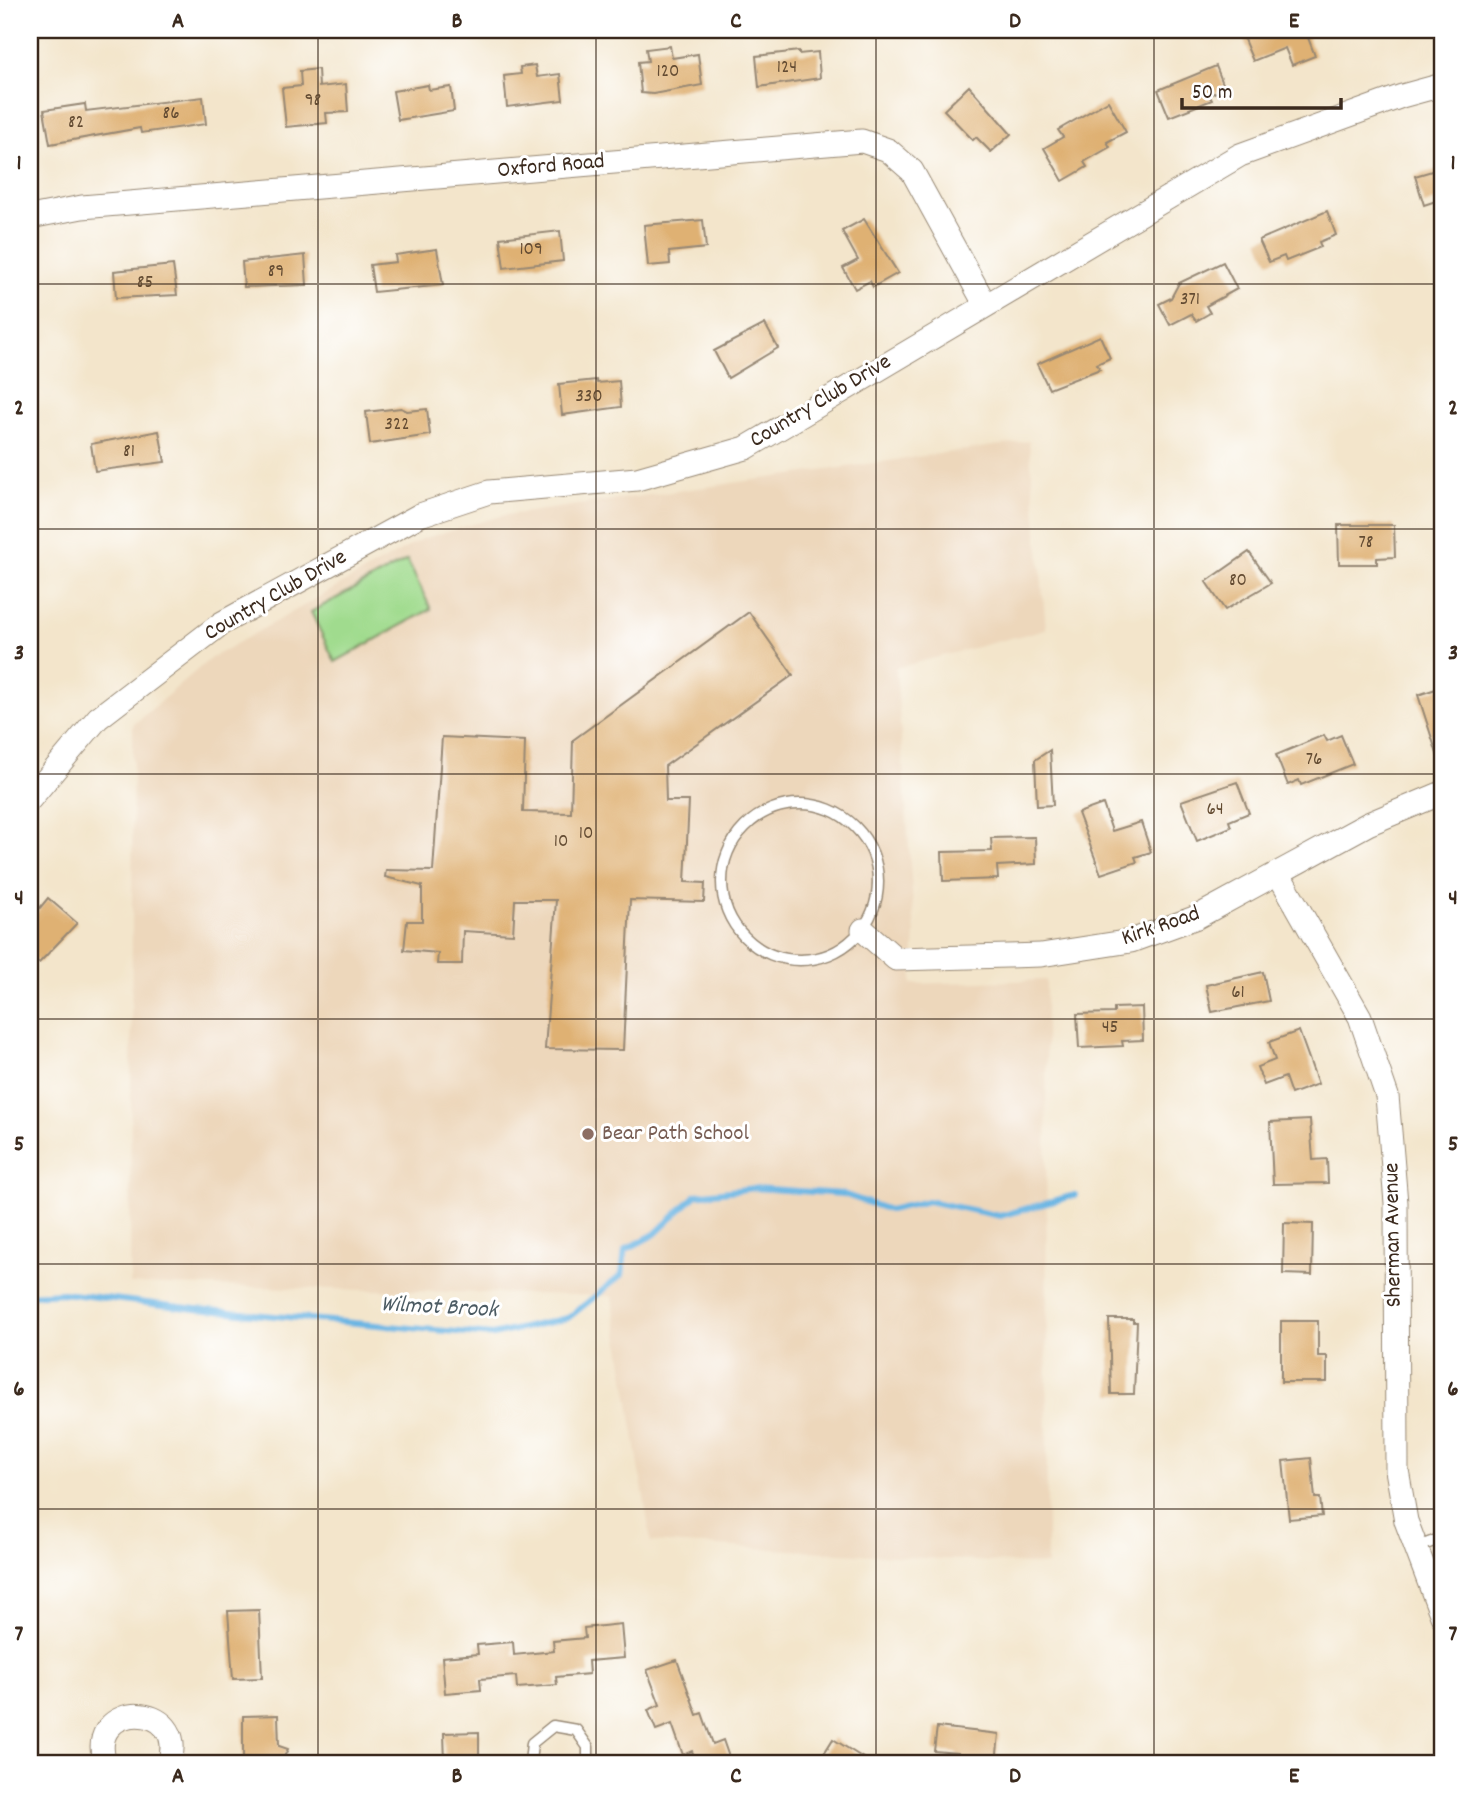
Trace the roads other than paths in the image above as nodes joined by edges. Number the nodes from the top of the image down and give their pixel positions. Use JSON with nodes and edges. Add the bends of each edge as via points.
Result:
{"nodes":[{"id":1,"x":1442,"y":85,"type":"edge"},
{"id":2,"x":30,"y":217,"type":"edge"},
{"id":3,"x":985,"y":304,"type":"junction"},
{"id":4,"x":1442,"y":793,"type":"edge"},
{"id":5,"x":30,"y":799,"type":"edge"},
{"id":6,"x":1278,"y":873,"type":"junction"},
{"id":7,"x":863,"y":930,"type":"junction"},
{"id":8,"x":1442,"y":1538,"type":"edge"},
{"id":9,"x":1415,"y":1548,"type":"junction"},
{"id":10,"x":1438,"y":1591,"type":"edge"},
{"id":11,"x":1442,"y":1616,"type":"edge"},
{"id":12,"x":105,"y":1763,"type":"edge"},
{"id":13,"x":169,"y":1763,"type":"edge"},
{"id":14,"x":530,"y":1763,"type":"edge"},
{"id":15,"x":588,"y":1763,"type":"edge"}],
"edges":[{"from":1,"to":3,"type":"street","name":"Country Club Drive","via":[[1240,155]]},
{"from":2,"to":3,"type":"street","name":"Oxford Road","via":[[82,207],[862,141],[888,150],[912,172]]},
{"from":3,"to":5,"type":"street","name":"Country Club Drive","via":[[746,448],[637,479],[489,492],[420,515],[222,623],[98,718]]},
{"from":4,"to":6,"type":"street","name":"Kirk Road","via":[[1368,824]]},
{"from":6,"to":7,"type":"street","name":"Kirk Road","via":[[1198,917],[1131,940],[1069,952],[896,959]]},
{"from":6,"to":9,"type":"street","name":"Sherman Avenue","via":[[1360,1017],[1387,1097],[1396,1203],[1397,1470]]},
{"from":7,"to":7,"type":"lane","via":[[876,906],[879,878],[873,851],[859,828],[837,811],[811,803],[783,804],[758,815],[738,833],[726,855],[721,879],[724,904],[752,945],[774,957],[798,961],[823,958],[845,947]]},
{"from":8,"to":9,"type":"lane"},
{"from":9,"to":10,"type":"street","name":"Sherman Avenue"},
{"from":10,"to":11,"type":"street","name":"Sherman Avenue"},
{"from":12,"to":13,"type":"street","via":[[102,1748],[109,1728],[122,1717],[139,1714],[151,1717],[167,1731],[172,1747]]},
{"from":14,"to":15,"type":"lane","via":[[532,1743],[553,1726],[563,1726],[576,1730],[588,1747]]}]}
